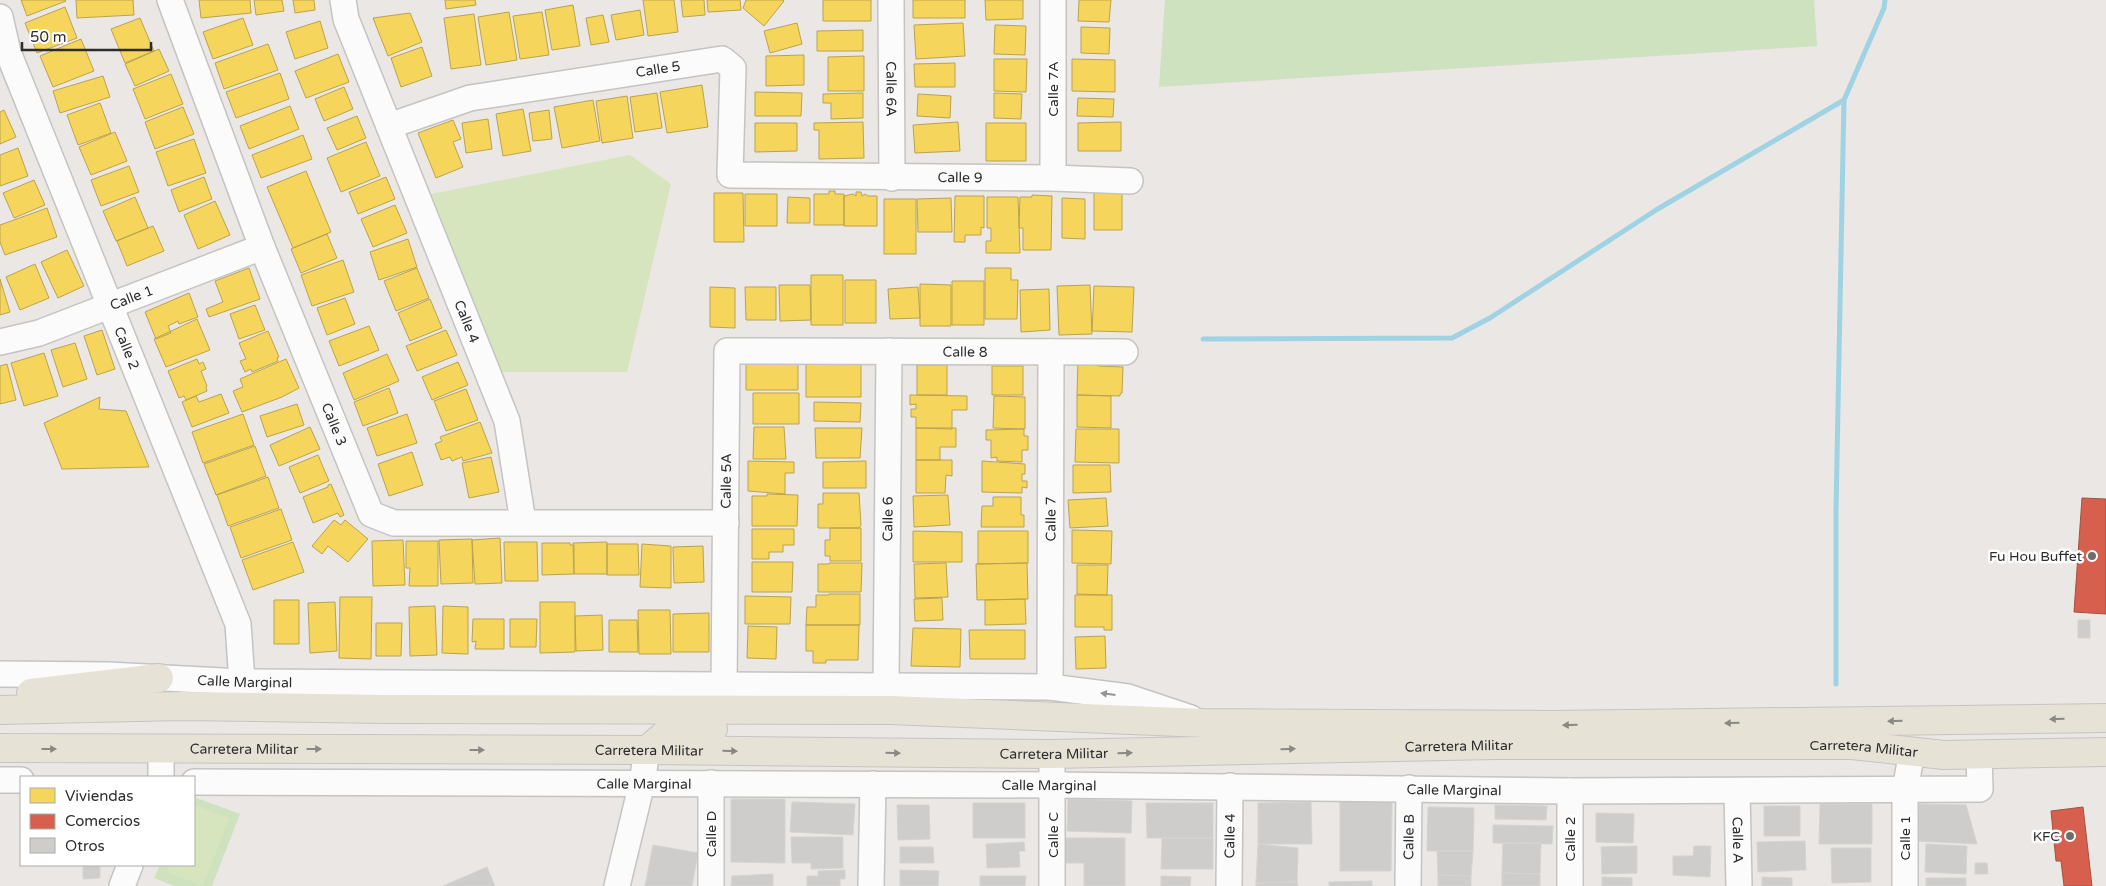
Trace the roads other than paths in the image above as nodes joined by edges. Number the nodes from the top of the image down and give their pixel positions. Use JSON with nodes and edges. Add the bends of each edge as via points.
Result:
{"nodes":[{"id":1,"x":170,"y":0,"type":"edge"},
{"id":2,"x":343,"y":0,"type":"edge"},
{"id":3,"x":891,"y":0,"type":"edge"},
{"id":4,"x":1053,"y":0,"type":"edge"},
{"id":5,"x":0,"y":17,"type":"edge"},
{"id":6,"x":9,"y":70,"type":"edge"},
{"id":7,"x":389,"y":126,"type":"junction"},
{"id":8,"x":820,"y":177,"type":"joint"},
{"id":9,"x":892,"y":178,"type":"junction"},
{"id":10,"x":1053,"y":178,"type":"junction"},
{"id":11,"x":1130,"y":181,"type":"dead end"},
{"id":12,"x":262,"y":248,"type":"junction"},
{"id":13,"x":111,"y":306,"type":"junction"},
{"id":14,"x":0,"y":342,"type":"edge"},
{"id":15,"x":803,"y":351,"type":"joint"},
{"id":16,"x":889,"y":351,"type":"junction"},
{"id":17,"x":1051,"y":352,"type":"junction"},
{"id":18,"x":1125,"y":352,"type":"dead end"},
{"id":19,"x":523,"y":522,"type":"junction"},
{"id":20,"x":726,"y":524,"type":"junction"},
{"id":21,"x":0,"y":674,"type":"edge"},
{"id":22,"x":159,"y":678,"type":"junction"},
{"id":23,"x":242,"y":682,"type":"junction"},
{"id":24,"x":724,"y":687,"type":"junction"},
{"id":25,"x":1050,"y":687,"type":"junction"},
{"id":26,"x":888,"y":698,"type":"junction"},
{"id":27,"x":0,"y":699,"type":"edge"},
{"id":28,"x":383,"y":709,"type":"junction"},
{"id":29,"x":0,"y":710,"type":"edge"},
{"id":30,"x":2106,"y":718,"type":"edge"},
{"id":31,"x":1204,"y":723,"type":"junction"},
{"id":32,"x":0,"y":748,"type":"edge"},
{"id":33,"x":161,"y":749,"type":"junction"},
{"id":34,"x":647,"y":750,"type":"junction"},
{"id":35,"x":1912,"y":751,"type":"junction"},
{"id":36,"x":2106,"y":752,"type":"edge"},
{"id":37,"x":1052,"y":754,"type":"junction"},
{"id":38,"x":1979,"y":754,"type":"junction"},
{"id":39,"x":160,"y":776,"type":"edge"},
{"id":40,"x":0,"y":780,"type":"edge"},
{"id":41,"x":20,"y":780,"type":"edge"},
{"id":42,"x":195,"y":782,"type":"edge"},
{"id":43,"x":642,"y":783,"type":"junction"},
{"id":44,"x":712,"y":783,"type":"junction"},
{"id":45,"x":873,"y":784,"type":"junction"},
{"id":46,"x":1053,"y":785,"type":"junction"},
{"id":47,"x":1230,"y":786,"type":"junction"},
{"id":48,"x":1408,"y":788,"type":"junction"},
{"id":49,"x":1905,"y":790,"type":"junction"},
{"id":50,"x":1570,"y":792,"type":"junction"},
{"id":51,"x":1737,"y":792,"type":"junction"},
{"id":52,"x":130,"y":866,"type":"edge"},
{"id":53,"x":122,"y":886,"type":"edge"},
{"id":54,"x":616,"y":886,"type":"edge"},
{"id":55,"x":711,"y":886,"type":"edge"},
{"id":56,"x":871,"y":886,"type":"edge"},
{"id":57,"x":1052,"y":886,"type":"edge"},
{"id":58,"x":1229,"y":886,"type":"edge"},
{"id":59,"x":1408,"y":886,"type":"edge"},
{"id":60,"x":1570,"y":886,"type":"edge"},
{"id":61,"x":1738,"y":886,"type":"edge"},
{"id":62,"x":1905,"y":886,"type":"edge"}],
"edges":[{"from":1,"to":12,"type":"street","name":"Calle 3"},
{"from":2,"to":7,"type":"street","name":"Calle 4","via":[[346,19]]},
{"from":3,"to":9,"type":"street","name":"Calle 6A"},
{"from":4,"to":10,"type":"street","name":"Calle 7A"},
{"from":5,"to":6,"type":"street","name":"Calle 2"},
{"from":6,"to":13,"type":"street","name":"Calle 2"},
{"from":7,"to":8,"type":"street","name":"Calle 5","via":[[470,98],[722,58],[733,68],[730,175]]},
{"from":7,"to":19,"type":"street","name":"Calle 4","via":[[507,421]]},
{"from":8,"to":9,"type":"street","name":"Calle 9"},
{"from":9,"to":10,"type":"street","name":"Calle 9"},
{"from":10,"to":11,"type":"street","name":"Calle 9"},
{"from":12,"to":13,"type":"street","name":"Calle 1"},
{"from":12,"to":19,"type":"street","name":"Calle 3","via":[[371,514],[394,523]]},
{"from":13,"to":14,"type":"street","name":"Calle 1","via":[[39,334]]},
{"from":13,"to":23,"type":"street","name":"Calle 2","via":[[238,624]]},
{"from":15,"to":16,"type":"street","name":"Calle 8"},
{"from":15,"to":20,"type":"street","name":"Calle 5A","via":[[727,351]]},
{"from":16,"to":17,"type":"street","name":"Calle 8"},
{"from":16,"to":26,"type":"street","name":"Calle 6"},
{"from":17,"to":18,"type":"street","name":"Calle 8"},
{"from":17,"to":25,"type":"street","name":"Calle 7"},
{"from":19,"to":20,"type":"street","name":"Calle 3"},
{"from":20,"to":24,"type":"street","name":"Calle 5A"},
{"from":21,"to":22,"type":"street","name":"Calle Marginal"},
{"from":22,"to":23,"type":"street","name":"Calle Marginal"},
{"from":22,"to":27,"type":"main road","via":[[6,695]]},
{"from":23,"to":24,"type":"street","name":"Calle Marginal"},
{"from":24,"to":26,"type":"street","name":"Calle Marginal"},
{"from":25,"to":26,"type":"street","name":"Calle Marginal"},
{"from":31,"to":25,"type":"street","name":"Calle Marginal","one_way":true,"via":[[1128,697]]},
{"from":26,"to":28,"type":"main road","name":"Carretera Militar"},
{"from":26,"to":31,"type":"main road","name":"Carretera Militar"},
{"from":26,"to":34,"type":"main road","via":[[851,728],[677,729],[669,731]]},
{"from":28,"to":29,"type":"main road","name":"Carretera Militar","via":[[182,706]]},
{"from":28,"to":34,"type":"main road","via":[[409,726],[613,726],[638,739]]},
{"from":30,"to":31,"type":"main road","name":"Carretera Militar","one_way":true,"via":[[1552,725]]},
{"from":32,"to":33,"type":"main road","name":"Carretera Militar","one_way":true},
{"from":33,"to":34,"type":"main road","name":"Carretera Militar","one_way":true},
{"from":33,"to":39,"type":"street"},
{"from":34,"to":37,"type":"main road","name":"Carretera Militar","one_way":true},
{"from":34,"to":43,"type":"street"},
{"from":37,"to":35,"type":"main road","name":"Carretera Militar","one_way":true,"via":[[1495,745],[1852,745]]},
{"from":35,"to":38,"type":"main road","name":"Carretera Militar"},
{"from":35,"to":49,"type":"street"},
{"from":36,"to":38,"type":"main road","name":"Carretera Militar"},
{"from":37,"to":46,"type":"street","name":"Calle C"},
{"from":38,"to":49,"type":"street","name":"Calle Marginal","via":[[1980,789]]},
{"from":40,"to":41,"type":"street"},
{"from":42,"to":43,"type":"street","name":"Calle Marginal"},
{"from":43,"to":44,"type":"street","name":"Calle Marginal"},
{"from":43,"to":54,"type":"street"},
{"from":44,"to":45,"type":"street","name":"Calle Marginal"},
{"from":44,"to":55,"type":"street","name":"Calle D"},
{"from":45,"to":46,"type":"street","name":"Calle Marginal"},
{"from":45,"to":56,"type":"street"},
{"from":46,"to":47,"type":"street","name":"Calle Marginal"},
{"from":46,"to":57,"type":"street","name":"Calle C"},
{"from":47,"to":48,"type":"street","name":"Calle Marginal"},
{"from":47,"to":58,"type":"street","name":"Calle 4"},
{"from":48,"to":50,"type":"street","name":"Calle Marginal"},
{"from":48,"to":59,"type":"street","name":"Calle B"},
{"from":49,"to":51,"type":"street","name":"Calle Marginal"},
{"from":49,"to":62,"type":"street","name":"Calle 1"},
{"from":50,"to":51,"type":"street","name":"Calle Marginal"},
{"from":50,"to":60,"type":"street","name":"Calle 2"},
{"from":51,"to":61,"type":"street","name":"Calle A"},
{"from":52,"to":53,"type":"street"}]}
